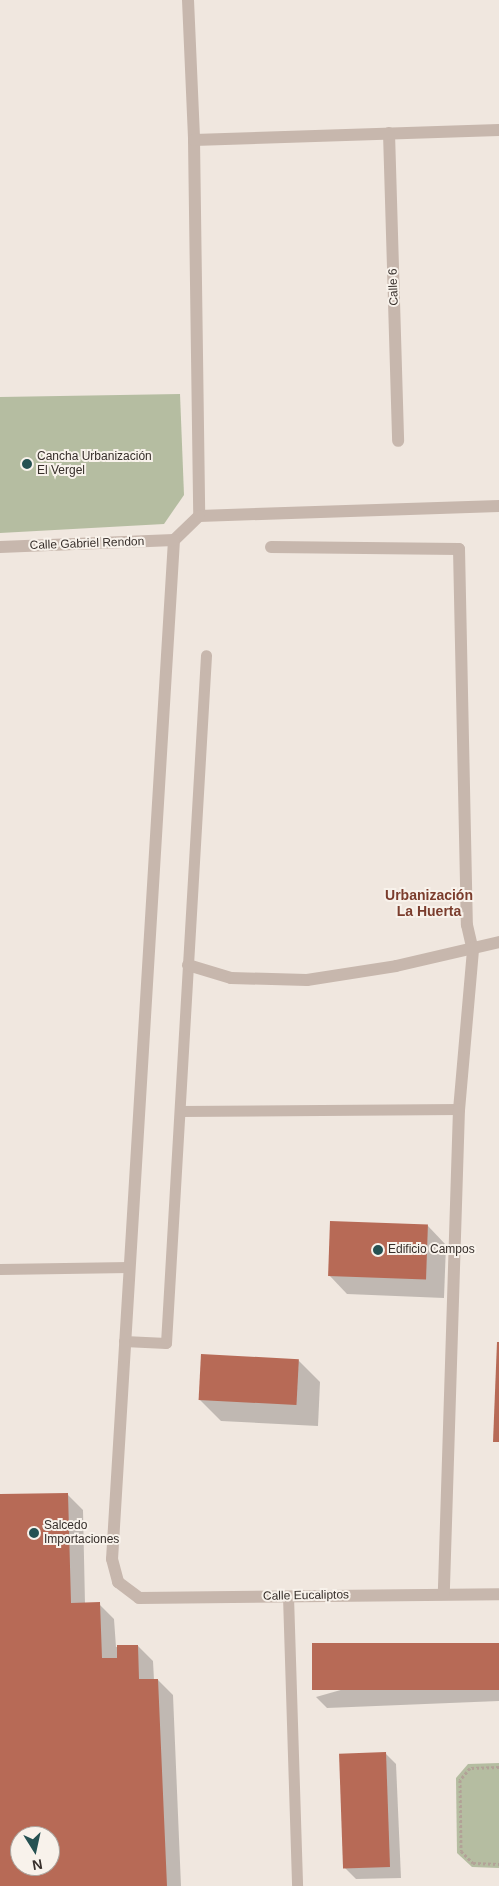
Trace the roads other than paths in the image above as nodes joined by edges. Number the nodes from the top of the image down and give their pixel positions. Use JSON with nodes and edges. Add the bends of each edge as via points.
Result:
{"nodes":[{"id":1,"x":188,"y":0,"type":"edge"},
{"id":2,"x":499,"y":130,"type":"edge"},
{"id":3,"x":389,"y":134,"type":"junction"},
{"id":4,"x":194,"y":140,"type":"junction"},
{"id":5,"x":398,"y":441,"type":"dead end"},
{"id":6,"x":499,"y":506,"type":"edge"},
{"id":7,"x":199,"y":516,"type":"junction"},
{"id":8,"x":174,"y":540,"type":"junction"},
{"id":9,"x":0,"y":547,"type":"edge"},
{"id":10,"x":271,"y":547,"type":"dead end"},
{"id":11,"x":206,"y":655,"type":"dead end"},
{"id":12,"x":499,"y":942,"type":"edge"},
{"id":13,"x":473,"y":950,"type":"junction"},
{"id":14,"x":188,"y":965,"type":"junction"},
{"id":15,"x":458,"y":1109,"type":"junction"},
{"id":16,"x":180,"y":1111,"type":"junction"},
{"id":17,"x":129,"y":1268,"type":"junction"},
{"id":18,"x":0,"y":1269,"type":"edge"},
{"id":19,"x":124,"y":1341,"type":"junction"},
{"id":20,"x":444,"y":1594,"type":"junction"},
{"id":21,"x":499,"y":1594,"type":"edge"},
{"id":22,"x":288,"y":1596,"type":"junction"},
{"id":23,"x":297,"y":1886,"type":"edge"}],
"edges":[{"from":1,"to":4,"type":"street"},
{"from":2,"to":3,"type":"street"},
{"from":3,"to":4,"type":"street"},
{"from":3,"to":5,"type":"street","name":"Calle 6"},
{"from":4,"to":7,"type":"street"},
{"from":6,"to":7,"type":"street"},
{"from":7,"to":8,"type":"street"},
{"from":8,"to":9,"type":"street","name":"Calle Gabriel Rendon"},
{"from":8,"to":17,"type":"street"},
{"from":10,"to":13,"type":"street","via":[[459,549],[467,926]]},
{"from":11,"to":14,"type":"lane"},
{"from":12,"to":13,"type":"street"},
{"from":13,"to":14,"type":"street","via":[[307,980],[230,978]]},
{"from":13,"to":15,"type":"street"},
{"from":14,"to":16,"type":"lane"},
{"from":15,"to":16,"type":"lane"},
{"from":15,"to":20,"type":"street"},
{"from":16,"to":19,"type":"lane","via":[[166,1343]]},
{"from":17,"to":18,"type":"lane"},
{"from":17,"to":19,"type":"street"},
{"from":19,"to":22,"type":"street","name":"Calle Eucaliptos","via":[[112,1560],[118,1582],[139,1598]]},
{"from":20,"to":21,"type":"street","name":"Calle Eucaliptos"},
{"from":20,"to":22,"type":"street","name":"Calle Eucaliptos"},
{"from":22,"to":23,"type":"lane"}]}
